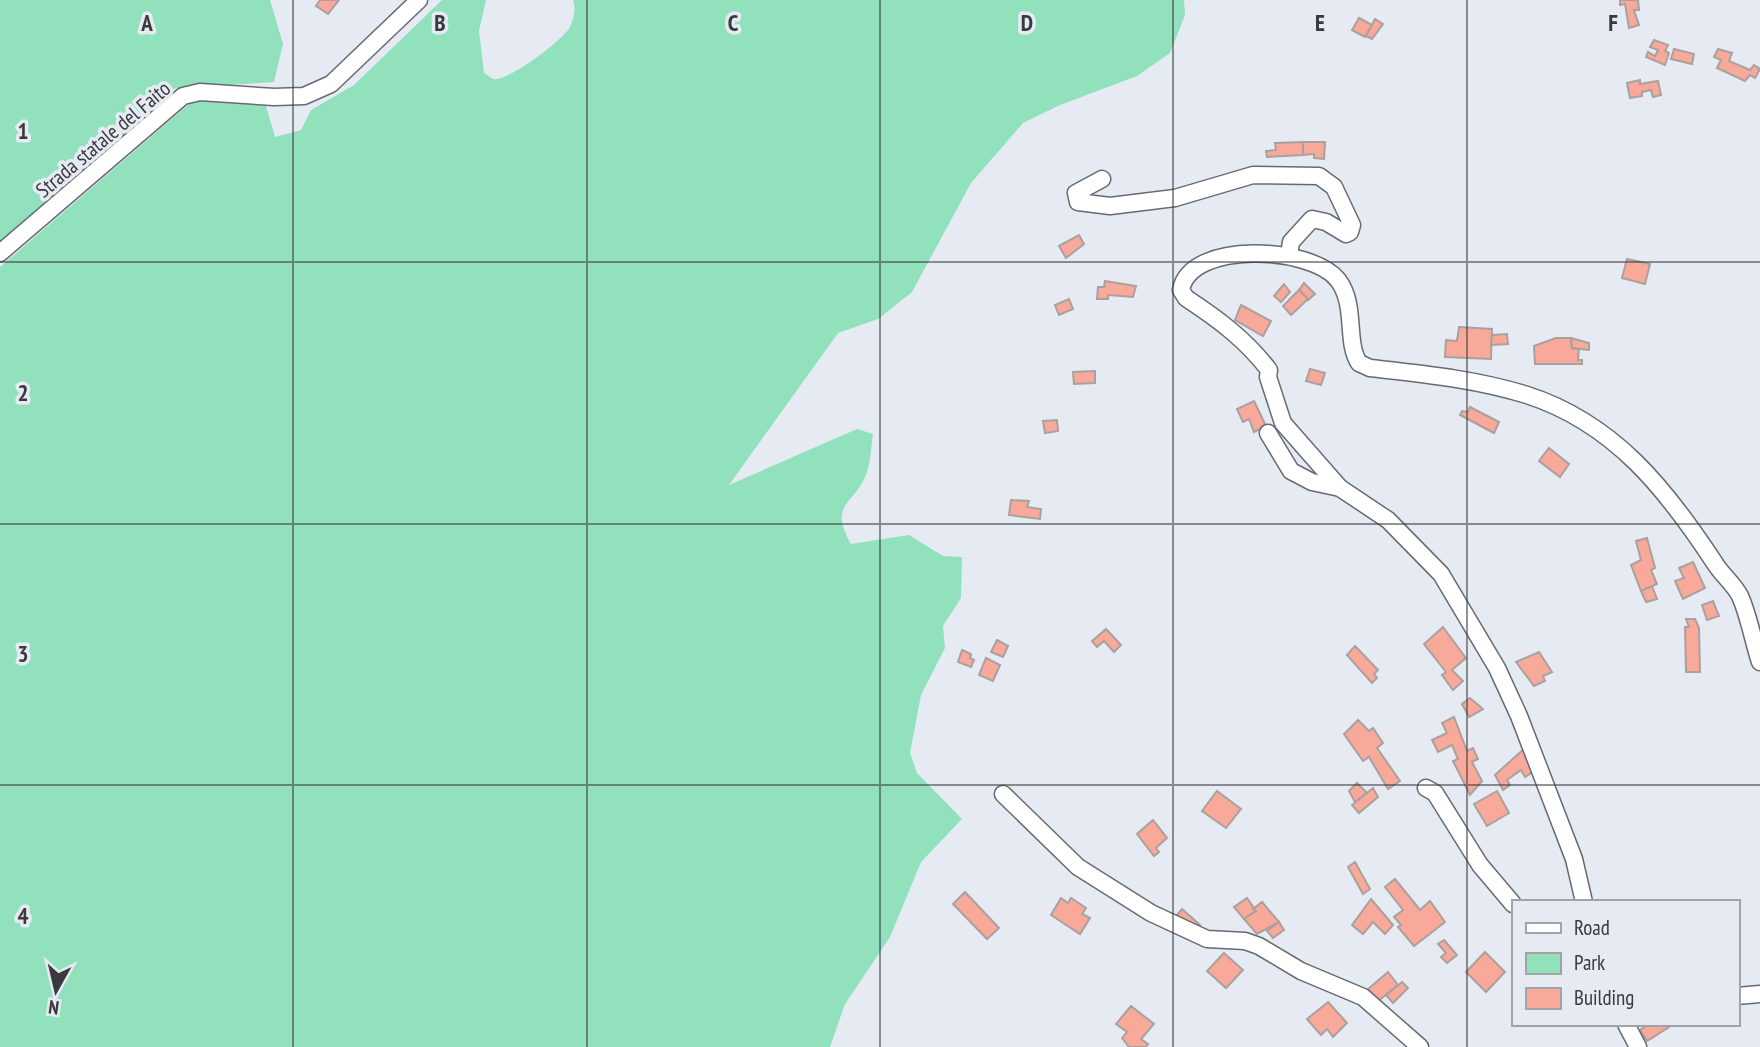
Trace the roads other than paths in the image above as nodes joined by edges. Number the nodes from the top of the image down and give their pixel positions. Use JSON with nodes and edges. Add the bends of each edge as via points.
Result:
{"nodes":[{"id":1,"x":419,"y":0,"type":"edge"},
{"id":2,"x":1102,"y":179,"type":"dead end"},
{"id":3,"x":0,"y":253,"type":"edge"},
{"id":4,"x":1289,"y":255,"type":"junction"},
{"id":5,"x":1268,"y":433,"type":"dead end"},
{"id":6,"x":1340,"y":488,"type":"junction"},
{"id":7,"x":1760,"y":662,"type":"edge"},
{"id":8,"x":1426,"y":788,"type":"dead end"},
{"id":9,"x":1003,"y":793,"type":"dead end"},
{"id":10,"x":1584,"y":900,"type":"edge"},
{"id":11,"x":1512,"y":903,"type":"edge"},
{"id":12,"x":1760,"y":994,"type":"edge"},
{"id":13,"x":1739,"y":996,"type":"edge"},
{"id":14,"x":1627,"y":1026,"type":"edge"},
{"id":15,"x":1420,"y":1047,"type":"edge"},
{"id":16,"x":1638,"y":1047,"type":"edge"}],
"edges":[{"from":1,"to":3,"type":"street","name":"Strada statale del Faito","via":[[331,84],[304,96],[200,92],[183,96]]},
{"from":2,"to":4,"type":"street","via":[[1076,193],[1077,202],[1110,206],[1175,198],[1253,175],[1319,176],[1334,187],[1352,225],[1350,232],[1312,219],[1291,242]]},
{"from":4,"to":6,"type":"street","via":[[1249,254],[1215,260],[1191,269],[1181,290],[1236,332],[1269,370],[1283,422]]},
{"from":4,"to":7,"type":"street","via":[[1316,264],[1336,278],[1347,296],[1359,363],[1476,381],[1530,396],[1596,430],[1642,465],[1739,595]]},
{"from":5,"to":6,"type":"street","via":[[1291,471],[1312,482]]},
{"from":6,"to":10,"type":"street","via":[[1388,520],[1441,574],[1497,668],[1574,859]]},
{"from":8,"to":11,"type":"street","via":[[1435,793],[1480,865]]},
{"from":9,"to":15,"type":"street","via":[[1078,867],[1151,913],[1207,939],[1259,946],[1301,971],[1363,997]]},
{"from":12,"to":13,"type":"street"},
{"from":14,"to":16,"type":"street"}]}
